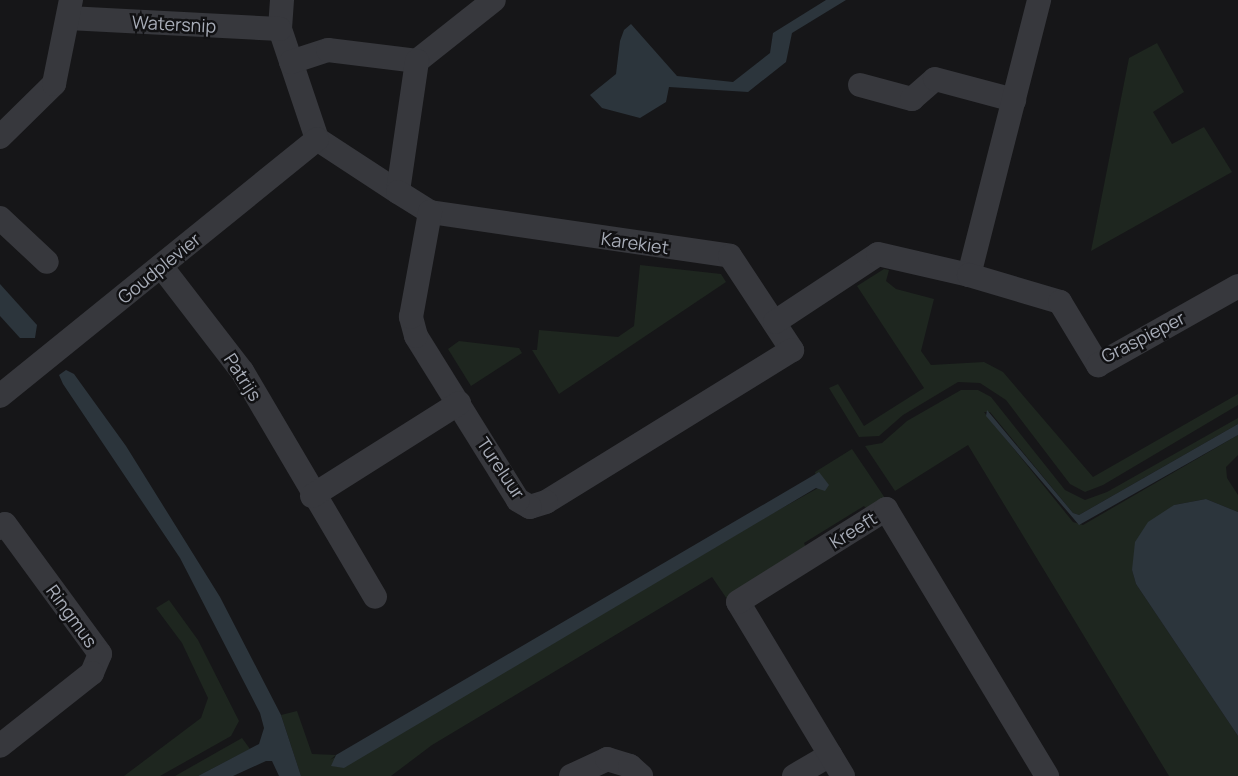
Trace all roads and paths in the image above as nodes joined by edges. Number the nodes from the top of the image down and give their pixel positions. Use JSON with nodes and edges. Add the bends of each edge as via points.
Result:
{"nodes":[{"id":1,"x":282,"y":0,"type":"edge"},
{"id":2,"x":494,"y":0,"type":"edge"},
{"id":3,"x":1039,"y":0,"type":"edge"},
{"id":4,"x":70,"y":9,"type":"edge"},
{"id":5,"x":280,"y":29,"type":"junction"},
{"id":6,"x":417,"y":61,"type":"junction"},
{"id":7,"x":291,"y":62,"type":"junction"},
{"id":8,"x":860,"y":85,"type":"dead end"},
{"id":9,"x":1014,"y":100,"type":"junction"},
{"id":10,"x":0,"y":137,"type":"edge"},
{"id":11,"x":317,"y":139,"type":"junction"},
{"id":12,"x":398,"y":192,"type":"junction"},
{"id":13,"x":430,"y":212,"type":"junction"},
{"id":14,"x":0,"y":218,"type":"edge"},
{"id":15,"x":47,"y":262,"type":"dead end"},
{"id":16,"x":161,"y":266,"type":"junction"},
{"id":17,"x":969,"y":275,"type":"junction"},
{"id":18,"x":1238,"y":286,"type":"edge"},
{"id":19,"x":775,"y":322,"type":"junction"},
{"id":20,"x":792,"y":350,"type":"joint"},
{"id":21,"x":0,"y":396,"type":"edge"},
{"id":22,"x":459,"y":403,"type":"junction"},
{"id":23,"x":312,"y":496,"type":"junction"},
{"id":24,"x":2,"y":520,"type":"edge"},
{"id":25,"x":375,"y":597,"type":"dead end"},
{"id":26,"x":0,"y":746,"type":"edge"},
{"id":27,"x":830,"y":755,"type":"junction"},
{"id":28,"x":571,"y":776,"type":"edge"},
{"id":29,"x":640,"y":776,"type":"edge"},
{"id":30,"x":794,"y":776,"type":"edge"},
{"id":31,"x":843,"y":776,"type":"edge"},
{"id":32,"x":1047,"y":776,"type":"edge"}],
"edges":[{"from":1,"to":5,"type":"street"},
{"from":2,"to":6,"type":"street"},
{"from":3,"to":9,"type":"street"},
{"from":4,"to":5,"type":"street","name":"Watersnip"},
{"from":4,"to":10,"type":"street","name":"Watersnip","via":[[54,84]]},
{"from":5,"to":7,"type":"street"},
{"from":6,"to":7,"type":"street","via":[[328,50]]},
{"from":6,"to":12,"type":"street"},
{"from":7,"to":11,"type":"street"},
{"from":8,"to":9,"type":"street","via":[[912,99],[935,79]]},
{"from":9,"to":17,"type":"street"},
{"from":11,"to":12,"type":"street"},
{"from":11,"to":16,"type":"street","name":"Goudplevier"},
{"from":12,"to":13,"type":"street"},
{"from":13,"to":19,"type":"street","name":"Karekiet","via":[[730,256]]},
{"from":13,"to":22,"type":"street","name":"Tureluur","via":[[411,317],[416,336]]},
{"from":14,"to":15,"type":"street"},
{"from":16,"to":21,"type":"street","name":"Goudplevier"},
{"from":16,"to":23,"type":"street","name":"Patrijs","via":[[242,371]]},
{"from":17,"to":18,"type":"street","name":"Graspieper","via":[[1060,302],[1098,364]]},
{"from":17,"to":19,"type":"street","name":"Graspieper","via":[[878,254]]},
{"from":19,"to":20,"type":"street","name":"Karekiet"},
{"from":20,"to":22,"type":"street","name":"Tureluur","via":[[546,502],[530,507],[518,500]]},
{"from":22,"to":23,"type":"street"},
{"from":23,"to":25,"type":"street","name":"Patrijs"},
{"from":24,"to":26,"type":"street","name":"Ringmus","via":[[100,654],[93,673]]},
{"from":27,"to":30,"type":"street"},
{"from":27,"to":31,"type":"street","name":"Kreeft"},
{"from":27,"to":32,"type":"street","name":"Kreeft","via":[[738,602],[886,509]]},
{"from":28,"to":29,"type":"street","via":[[607,759],[630,766]]}]}
